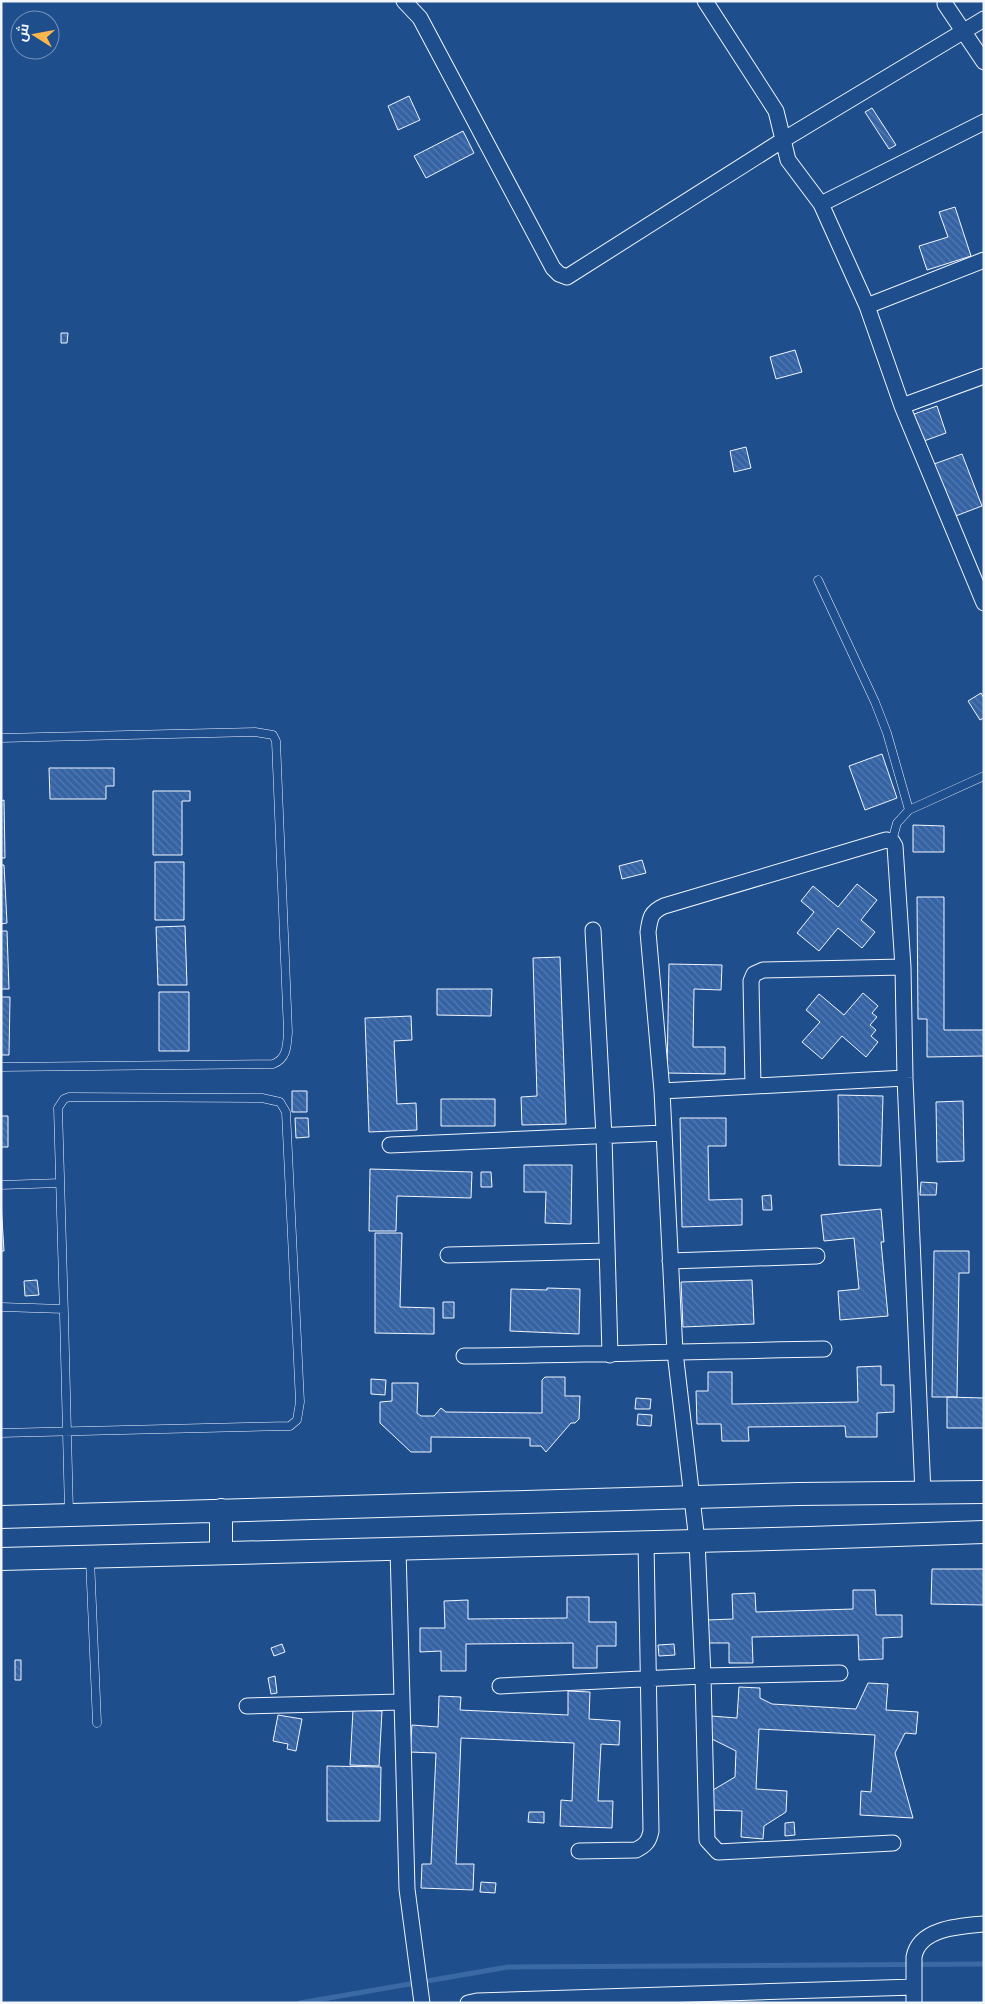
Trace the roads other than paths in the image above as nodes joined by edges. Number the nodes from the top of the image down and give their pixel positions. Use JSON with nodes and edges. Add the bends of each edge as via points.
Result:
{"nodes":[{"id":1,"x":404,"y":1,"type":"edge"},
{"id":2,"x":705,"y":1,"type":"edge"},
{"id":3,"x":944,"y":4,"type":"dead end"},
{"id":4,"x":984,"y":19,"type":"edge"},
{"id":5,"x":964,"y":33,"type":"junction"},
{"id":6,"x":984,"y":62,"type":"edge"},
{"id":7,"x":984,"y":122,"type":"edge"},
{"id":8,"x":783,"y":140,"type":"junction"},
{"id":9,"x":820,"y":204,"type":"junction"},
{"id":10,"x":984,"y":260,"type":"edge"},
{"id":11,"x":867,"y":306,"type":"junction"},
{"id":12,"x":984,"y":376,"type":"edge"},
{"id":13,"x":902,"y":406,"type":"junction"},
{"id":14,"x":818,"y":580,"type":"dead end"},
{"id":15,"x":984,"y":603,"type":"edge"},
{"id":16,"x":1,"y":738,"type":"edge"},
{"id":17,"x":984,"y":776,"type":"edge"},
{"id":18,"x":909,"y":810,"type":"junction"},
{"id":19,"x":892,"y":841,"type":"junction"},
{"id":20,"x":592,"y":930,"type":"dead end"},
{"id":21,"x":903,"y":967,"type":"junction"},
{"id":22,"x":1,"y":1068,"type":"edge"},
{"id":23,"x":905,"y":1078,"type":"junction"},
{"id":24,"x":753,"y":1086,"type":"junction"},
{"id":25,"x":662,"y":1091,"type":"junction"},
{"id":26,"x":664,"y":1133,"type":"junction"},
{"id":27,"x":604,"y":1136,"type":"junction"},
{"id":28,"x":390,"y":1145,"type":"dead end"},
{"id":29,"x":60,"y":1183,"type":"junction"},
{"id":30,"x":1,"y":1185,"type":"edge"},
{"id":31,"x":607,"y":1251,"type":"junction"},
{"id":32,"x":448,"y":1254,"type":"dead end"},
{"id":33,"x":817,"y":1256,"type":"dead end"},
{"id":34,"x":670,"y":1261,"type":"junction"},
{"id":35,"x":1,"y":1307,"type":"edge"},
{"id":36,"x":64,"y":1309,"type":"junction"},
{"id":37,"x":824,"y":1349,"type":"dead end"},
{"id":38,"x":675,"y":1352,"type":"junction"},
{"id":39,"x":610,"y":1355,"type":"junction"},
{"id":40,"x":464,"y":1356,"type":"dead end"},
{"id":41,"x":1,"y":1433,"type":"edge"},
{"id":42,"x":67,"y":1433,"type":"junction"},
{"id":43,"x":984,"y":1492,"type":"edge"},
{"id":44,"x":923,"y":1493,"type":"junction"},
{"id":45,"x":692,"y":1498,"type":"junction"},
{"id":46,"x":220,"y":1510,"type":"junction"},
{"id":47,"x":69,"y":1515,"type":"junction"},
{"id":48,"x":1,"y":1516,"type":"edge"},
{"id":49,"x":984,"y":1532,"type":"edge"},
{"id":50,"x":697,"y":1541,"type":"junction"},
{"id":51,"x":646,"y":1542,"type":"junction"},
{"id":52,"x":398,"y":1548,"type":"junction"},
{"id":53,"x":221,"y":1552,"type":"junction"},
{"id":54,"x":90,"y":1557,"type":"junction"},
{"id":55,"x":1,"y":1558,"type":"edge"},
{"id":56,"x":840,"y":1673,"type":"dead end"},
{"id":57,"x":703,"y":1676,"type":"junction"},
{"id":58,"x":648,"y":1680,"type":"junction"},
{"id":59,"x":500,"y":1686,"type":"dead end"},
{"id":60,"x":401,"y":1702,"type":"junction"},
{"id":61,"x":246,"y":1706,"type":"dead end"},
{"id":62,"x":97,"y":1723,"type":"dead end"},
{"id":63,"x":893,"y":1843,"type":"dead end"},
{"id":64,"x":579,"y":1851,"type":"dead end"},
{"id":65,"x":984,"y":1924,"type":"edge"},
{"id":66,"x":914,"y":1980,"type":"junction"},
{"id":67,"x":421,"y":1997,"type":"edge"},
{"id":68,"x":708,"y":1998,"type":"edge"},
{"id":69,"x":468,"y":2003,"type":"edge"},
{"id":70,"x":914,"y":2003,"type":"edge"}],
"edges":[{"from":1,"to":8,"type":"street","via":[[420,18],[553,268],[567,277]]},
{"from":2,"to":8,"type":"street","via":[[776,111]]},
{"from":3,"to":5,"type":"street"},
{"from":4,"to":5,"type":"street"},
{"from":5,"to":6,"type":"street"},
{"from":5,"to":8,"type":"street"},
{"from":7,"to":9,"type":"street"},
{"from":8,"to":9,"type":"street","via":[[788,160]]},
{"from":9,"to":11,"type":"street"},
{"from":10,"to":11,"type":"street"},
{"from":11,"to":13,"type":"street"},
{"from":12,"to":13,"type":"street"},
{"from":13,"to":15,"type":"street"},
{"from":14,"to":18,"type":"lane","via":[[884,726]]},
{"from":16,"to":22,"type":"lane","via":[[255,732],[273,735],[276,741],[288,1032],[285,1055],[273,1064]]},
{"from":17,"to":18,"type":"lane"},
{"from":18,"to":19,"type":"lane","via":[[898,823]]},
{"from":19,"to":21,"type":"street","via":[[895,846]]},
{"from":19,"to":25,"type":"street","via":[[880,841],[654,911],[648,932]]},
{"from":20,"to":27,"type":"street"},
{"from":21,"to":23,"type":"street"},
{"from":21,"to":24,"type":"street","via":[[763,970],[754,974],[751,981]]},
{"from":23,"to":24,"type":"street"},
{"from":23,"to":44,"type":"street"},
{"from":24,"to":25,"type":"street"},
{"from":25,"to":26,"type":"street"},
{"from":26,"to":27,"type":"street"},
{"from":26,"to":34,"type":"street"},
{"from":27,"to":28,"type":"street"},
{"from":27,"to":31,"type":"street"},
{"from":29,"to":30,"type":"lane"},
{"from":29,"to":36,"type":"lane"},
{"from":29,"to":42,"type":"lane","via":[[58,1108],[64,1098],[262,1098],[280,1102],[286,1112],[300,1402],[297,1420],[290,1426]]},
{"from":31,"to":32,"type":"street"},
{"from":31,"to":39,"type":"street"},
{"from":33,"to":34,"type":"street"},
{"from":34,"to":38,"type":"street"},
{"from":35,"to":36,"type":"lane"},
{"from":36,"to":42,"type":"lane"},
{"from":37,"to":38,"type":"street"},
{"from":38,"to":39,"type":"street"},
{"from":38,"to":45,"type":"street"},
{"from":39,"to":40,"type":"street"},
{"from":41,"to":42,"type":"lane"},
{"from":42,"to":47,"type":"lane"},
{"from":43,"to":44,"type":"street"},
{"from":44,"to":45,"type":"street"},
{"from":45,"to":46,"type":"street"},
{"from":45,"to":50,"type":"street"},
{"from":46,"to":47,"type":"street"},
{"from":46,"to":53,"type":"street"},
{"from":47,"to":48,"type":"street"},
{"from":49,"to":50,"type":"street"},
{"from":50,"to":51,"type":"street"},
{"from":50,"to":57,"type":"street"},
{"from":51,"to":52,"type":"street"},
{"from":51,"to":58,"type":"street"},
{"from":52,"to":53,"type":"street"},
{"from":52,"to":60,"type":"street"},
{"from":53,"to":54,"type":"street"},
{"from":54,"to":55,"type":"street"},
{"from":54,"to":62,"type":"lane"},
{"from":56,"to":57,"type":"street"},
{"from":57,"to":58,"type":"street"},
{"from":57,"to":63,"type":"street","via":[[707,1840],[718,1852]]},
{"from":58,"to":59,"type":"street"},
{"from":58,"to":64,"type":"street","via":[[649,1840],[636,1850]]},
{"from":60,"to":61,"type":"street"},
{"from":60,"to":67,"type":"street","via":[[407,1889]]},
{"from":65,"to":66,"type":"street","via":[[961,1926],[929,1935],[919,1944],[914,1957]]},
{"from":66,"to":68,"type":"street"},
{"from":66,"to":70,"type":"street"},
{"from":68,"to":69,"type":"street"}]}
